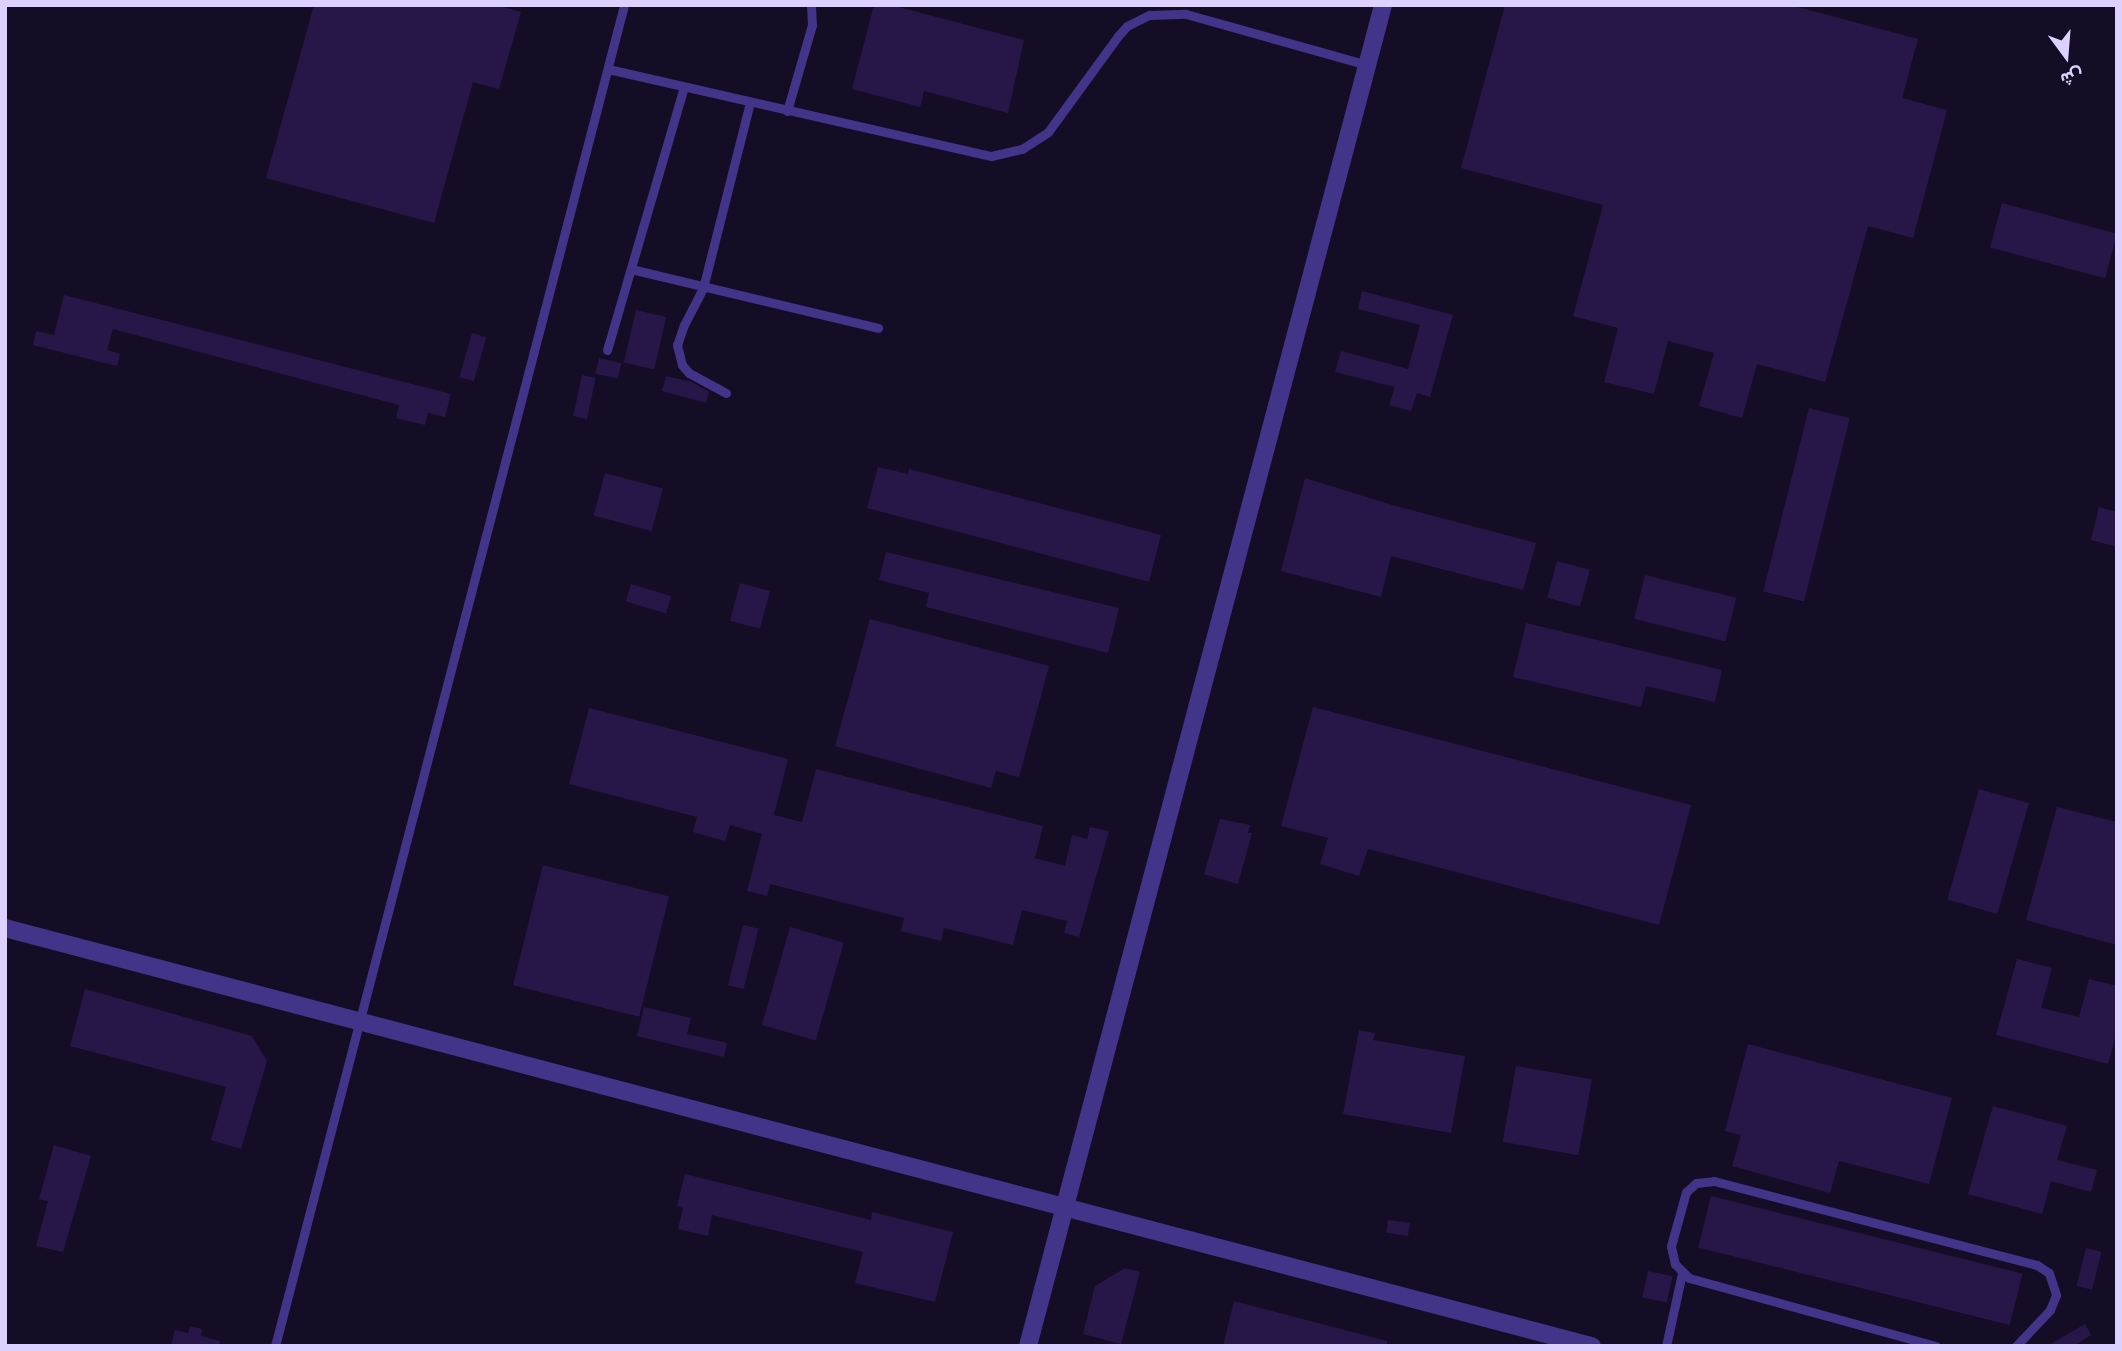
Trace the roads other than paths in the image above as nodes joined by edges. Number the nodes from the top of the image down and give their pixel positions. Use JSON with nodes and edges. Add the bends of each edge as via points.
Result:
{"nodes":[{"id":1,"x":624,"y":5,"type":"edge"},
{"id":2,"x":811,"y":5,"type":"edge"},
{"id":3,"x":1383,"y":5,"type":"edge"},
{"id":4,"x":1367,"y":65,"type":"junction"},
{"id":5,"x":608,"y":69,"type":"junction"},
{"id":6,"x":684,"y":87,"type":"junction"},
{"id":7,"x":750,"y":102,"type":"junction"},
{"id":8,"x":787,"y":111,"type":"junction"},
{"id":9,"x":631,"y":269,"type":"junction"},
{"id":10,"x":703,"y":288,"type":"junction"},
{"id":11,"x":877,"y":328,"type":"dead end"},
{"id":12,"x":607,"y":350,"type":"dead end"},
{"id":13,"x":726,"y":393,"type":"dead end"},
{"id":14,"x":5,"y":928,"type":"edge"},
{"id":15,"x":361,"y":1022,"type":"junction"},
{"id":16,"x":1065,"y":1207,"type":"junction"},
{"id":17,"x":1682,"y":1273,"type":"junction"},
{"id":18,"x":1892,"y":1334,"type":"junction"},
{"id":19,"x":275,"y":1346,"type":"edge"},
{"id":20,"x":1028,"y":1346,"type":"edge"},
{"id":21,"x":1592,"y":1346,"type":"edge"},
{"id":22,"x":1666,"y":1346,"type":"edge"},
{"id":23,"x":1889,"y":1346,"type":"edge"},
{"id":24,"x":1936,"y":1346,"type":"edge"},
{"id":25,"x":2016,"y":1346,"type":"edge"}],
"edges":[{"from":1,"to":5,"type":"lane"},
{"from":2,"to":8,"type":"lane","via":[[812,25]]},
{"from":3,"to":4,"type":"street"},
{"from":4,"to":8,"type":"lane","via":[[1186,14],[1162,13],[1127,26],[1048,132],[1007,154],[975,153]]},
{"from":4,"to":16,"type":"street"},
{"from":5,"to":6,"type":"lane"},
{"from":5,"to":15,"type":"lane"},
{"from":6,"to":7,"type":"lane"},
{"from":6,"to":9,"type":"lane"},
{"from":7,"to":8,"type":"lane"},
{"from":7,"to":10,"type":"lane"},
{"from":9,"to":10,"type":"lane"},
{"from":9,"to":12,"type":"lane"},
{"from":10,"to":11,"type":"lane"},
{"from":10,"to":13,"type":"lane","via":[[679,335],[678,355],[689,373]]},
{"from":14,"to":15,"type":"street"},
{"from":15,"to":16,"type":"street"},
{"from":15,"to":19,"type":"lane"},
{"from":16,"to":20,"type":"street"},
{"from":16,"to":21,"type":"street"},
{"from":17,"to":18,"type":"lane"},
{"from":17,"to":22,"type":"lane"},
{"from":17,"to":25,"type":"lane","via":[[1671,1246],[1683,1199],[1696,1183],[1714,1181],[2044,1268],[2056,1287],[2054,1303]]},
{"from":18,"to":23,"type":"lane"},
{"from":18,"to":24,"type":"lane"}]}
